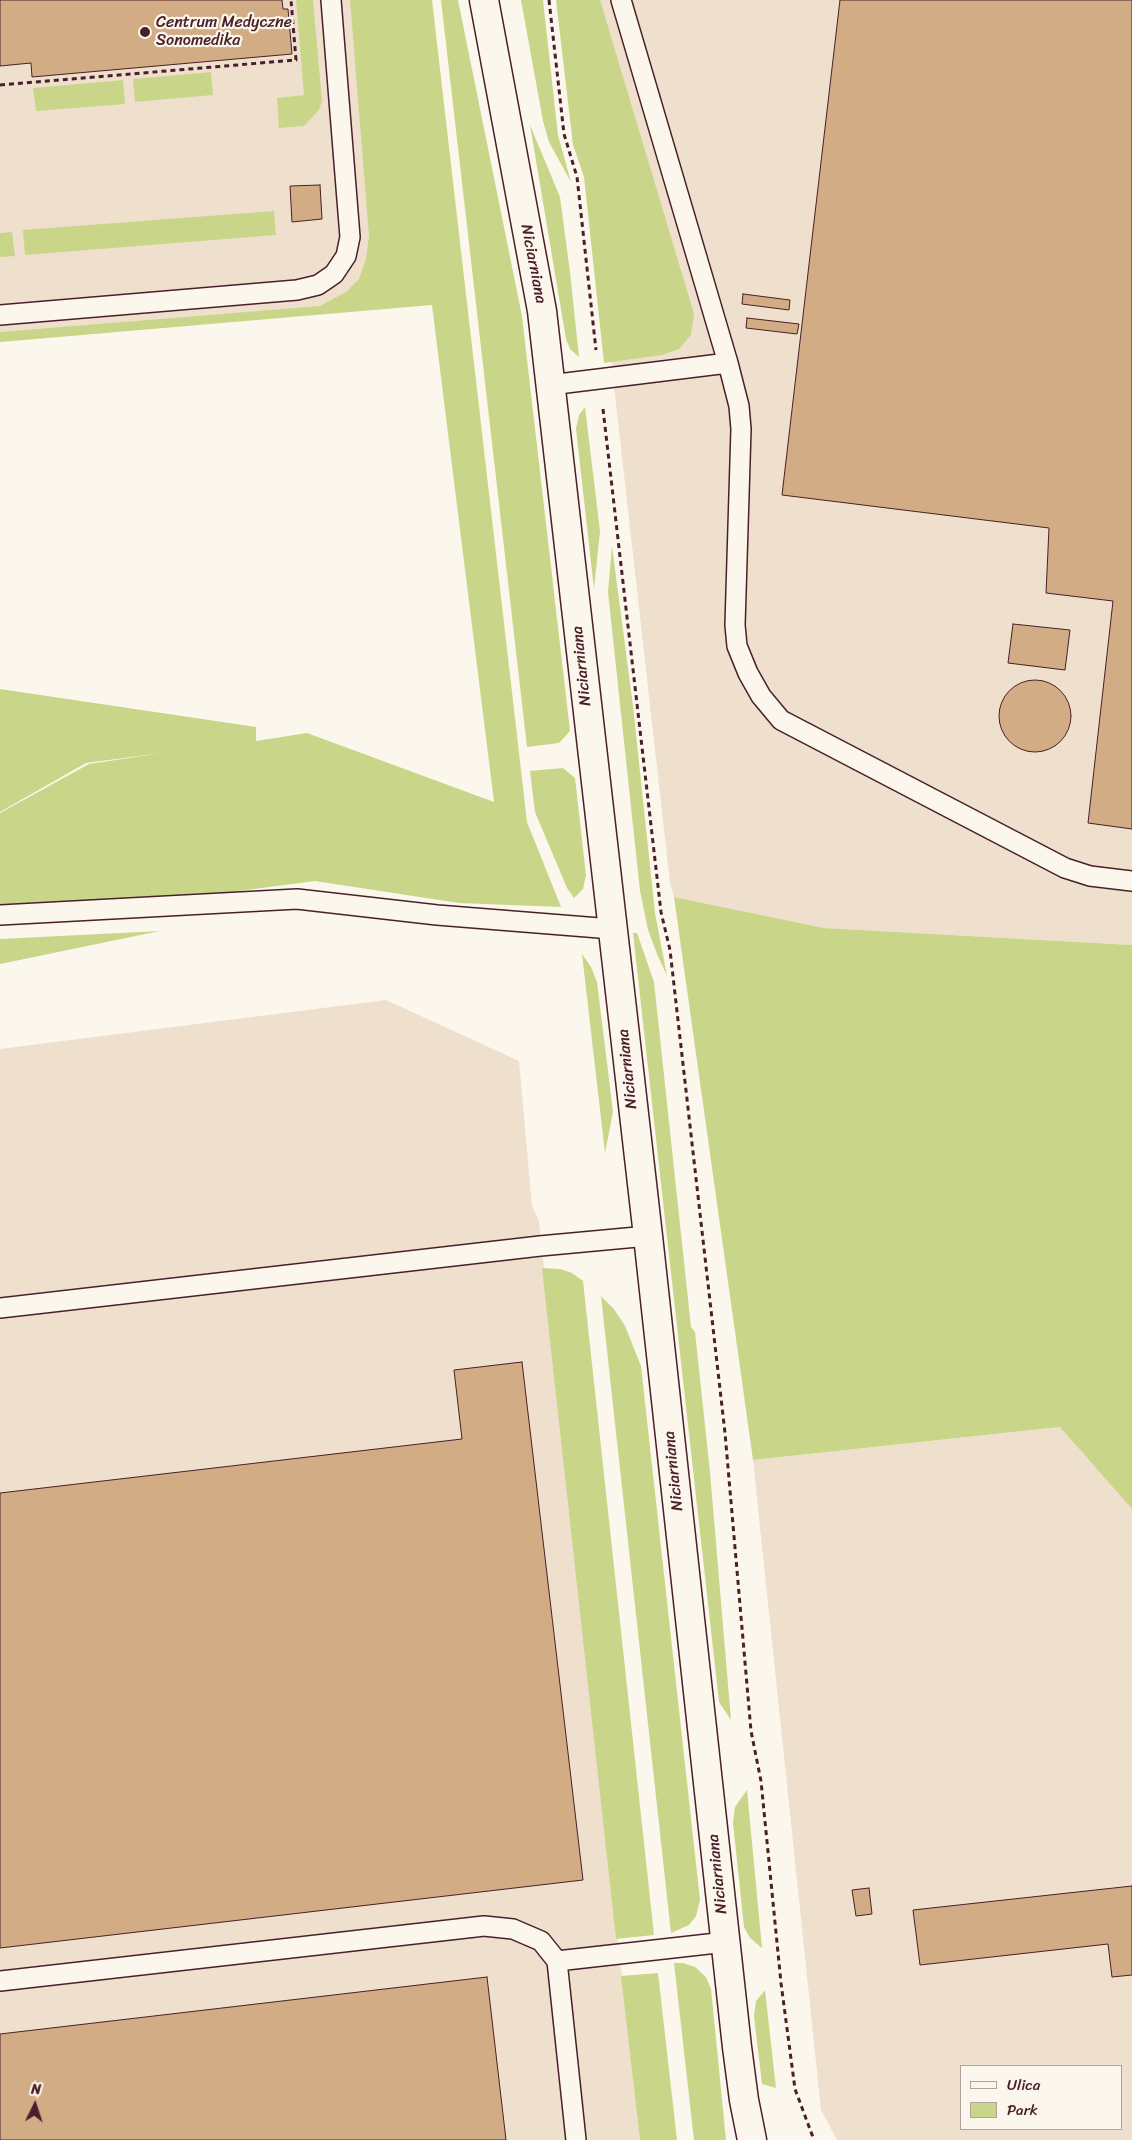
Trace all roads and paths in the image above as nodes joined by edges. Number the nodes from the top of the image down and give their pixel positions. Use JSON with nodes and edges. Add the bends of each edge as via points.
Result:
{"nodes":[{"id":1,"x":291,"y":0,"type":"edge"},
{"id":2,"x":331,"y":0,"type":"edge"},
{"id":3,"x":484,"y":0,"type":"edge"},
{"id":4,"x":549,"y":0,"type":"edge"},
{"id":5,"x":621,"y":0,"type":"edge"},
{"id":6,"x":0,"y":85,"type":"edge"},
{"id":7,"x":0,"y":315,"type":"edge"},
{"id":8,"x":728,"y":363,"type":"junction"},
{"id":9,"x":599,"y":379,"type":"junction"},
{"id":10,"x":550,"y":385,"type":"junction"},
{"id":11,"x":1132,"y":881,"type":"edge"},
{"id":12,"x":0,"y":915,"type":"edge"},
{"id":13,"x":612,"y":929,"type":"junction"},
{"id":14,"x":648,"y":1236,"type":"junction"},
{"id":15,"x":0,"y":1308,"type":"edge"},
{"id":16,"x":726,"y":1942,"type":"junction"},
{"id":17,"x":557,"y":1961,"type":"junction"},
{"id":18,"x":0,"y":1981,"type":"edge"},
{"id":19,"x":576,"y":2140,"type":"edge"},
{"id":20,"x":752,"y":2140,"type":"edge"},
{"id":21,"x":814,"y":2140,"type":"edge"}],
"edges":[{"from":1,"to":6,"type":"path","via":[[296,60]]},
{"from":2,"to":7,"type":"lane","via":[[350,237],[346,256],[334,274],[318,285],[297,290]]},
{"from":3,"to":10,"type":"street","name":"Niciarniana","via":[[542,312]]},
{"from":4,"to":9,"type":"path","via":[[564,134],[577,177]]},
{"from":5,"to":8,"type":"lane"},
{"from":8,"to":9,"type":"lane"},
{"from":8,"to":11,"type":"lane","via":[[741,428],[734,625],[737,646],[760,696],[781,720],[1065,868],[1090,876]]},
{"from":9,"to":10,"type":"lane"},
{"from":9,"to":21,"type":"path","via":[[661,912],[670,950],[725,1433],[751,1730],[762,1781],[781,1983],[795,2089]]},
{"from":10,"to":13,"type":"street","name":"Niciarniana"},
{"from":12,"to":13,"type":"lane","via":[[297,899],[437,915]]},
{"from":13,"to":14,"type":"street","name":"Niciarniana"},
{"from":14,"to":15,"type":"lane"},
{"from":14,"to":16,"type":"street","name":"Niciarniana"},
{"from":16,"to":17,"type":"lane"},
{"from":16,"to":20,"type":"street","name":"Niciarniana","via":[[744,2100]]},
{"from":17,"to":18,"type":"lane","via":[[541,1941],[513,1928],[484,1926]]},
{"from":17,"to":19,"type":"lane"}]}
